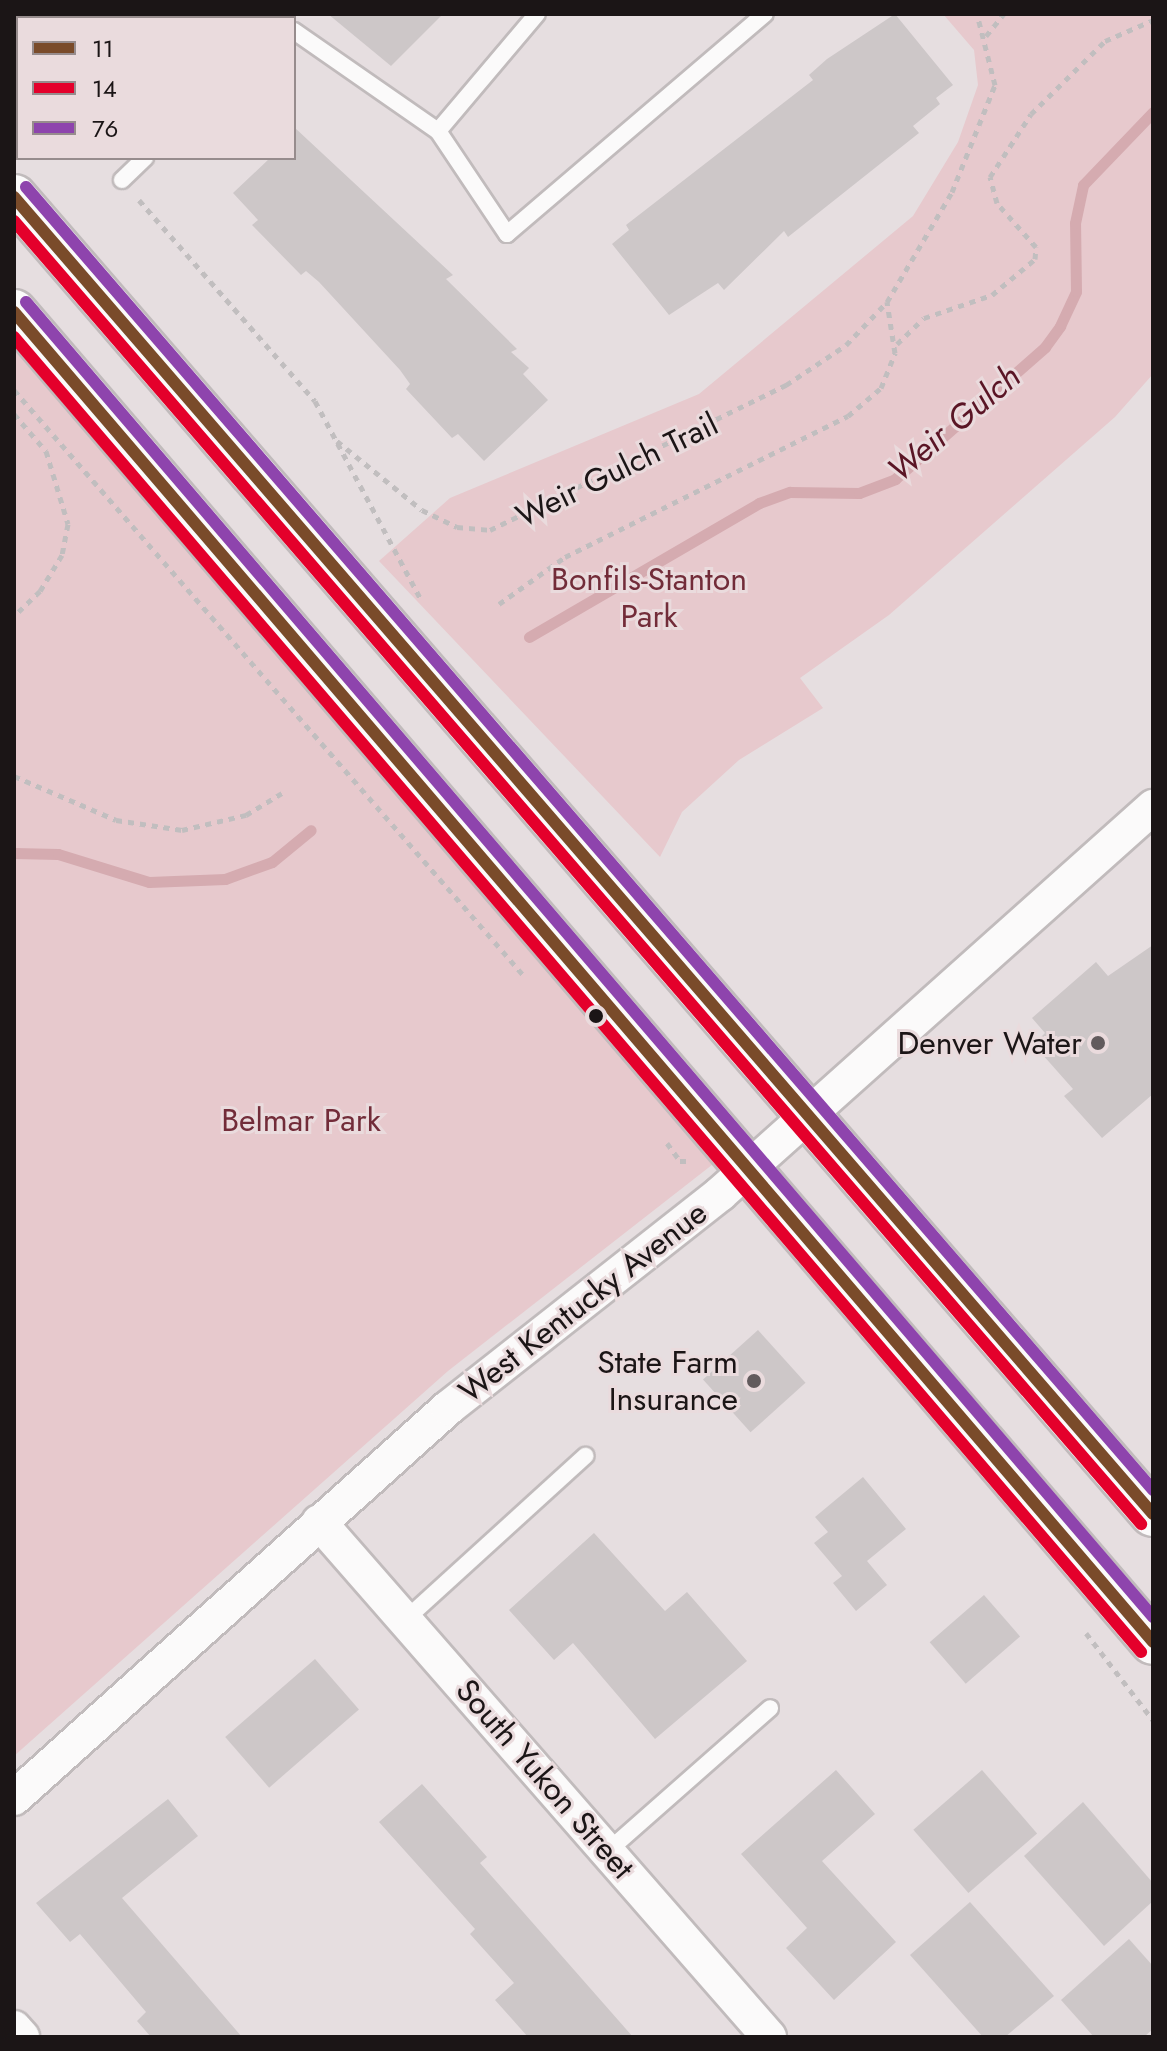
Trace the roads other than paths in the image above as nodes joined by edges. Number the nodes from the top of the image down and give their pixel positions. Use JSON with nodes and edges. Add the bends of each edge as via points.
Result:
{"nodes":[{"id":1,"x":537,"y":14,"type":"edge"},
{"id":2,"x":765,"y":14,"type":"edge"},
{"id":3,"x":296,"y":32,"type":"edge"},
{"id":4,"x":438,"y":131,"type":"junction"},
{"id":5,"x":143,"y":160,"type":"edge"},
{"id":6,"x":122,"y":180,"type":"road end"},
{"id":7,"x":14,"y":197,"type":"edge"},
{"id":8,"x":14,"y":312,"type":"edge"},
{"id":9,"x":1153,"y":807,"type":"edge"},
{"id":10,"x":806,"y":1117,"type":"junction"},
{"id":11,"x":751,"y":1166,"type":"junction"},
{"id":12,"x":585,"y":1456,"type":"dead end"},
{"id":13,"x":1153,"y":1514,"type":"edge"},
{"id":14,"x":319,"y":1522,"type":"junction"},
{"id":15,"x":405,"y":1620,"type":"junction"},
{"id":16,"x":1153,"y":1642,"type":"edge"},
{"id":17,"x":770,"y":1708,"type":"dead end"},
{"id":18,"x":14,"y":1798,"type":"edge"},
{"id":19,"x":608,"y":1851,"type":"junction"},
{"id":20,"x":14,"y":2028,"type":"edge"},
{"id":21,"x":22,"y":2037,"type":"edge"},
{"id":22,"x":769,"y":2037,"type":"edge"}],
"edges":[{"from":1,"to":4,"type":"lane"},
{"from":2,"to":4,"type":"lane","via":[[507,234]]},
{"from":3,"to":4,"type":"lane"},
{"from":5,"to":6,"type":"lane"},
{"from":7,"to":10,"type":"main road"},
{"from":8,"to":11,"type":"main road"},
{"from":9,"to":10,"type":"street","name":"West Kentucky Avenue"},
{"from":10,"to":11,"type":"street","name":"West Kentucky Avenue"},
{"from":10,"to":13,"type":"main road"},
{"from":11,"to":14,"type":"street","name":"West Kentucky Avenue","via":[[448,1408]]},
{"from":11,"to":16,"type":"main road"},
{"from":12,"to":15,"type":"lane"},
{"from":14,"to":15,"type":"street","name":"South Yukon Street"},
{"from":14,"to":18,"type":"street","name":"West Kentucky Avenue"},
{"from":15,"to":19,"type":"street","name":"South Yukon Street"},
{"from":17,"to":19,"type":"lane"},
{"from":19,"to":22,"type":"street","name":"South Yukon Street"},
{"from":20,"to":21,"type":"street"}]}
